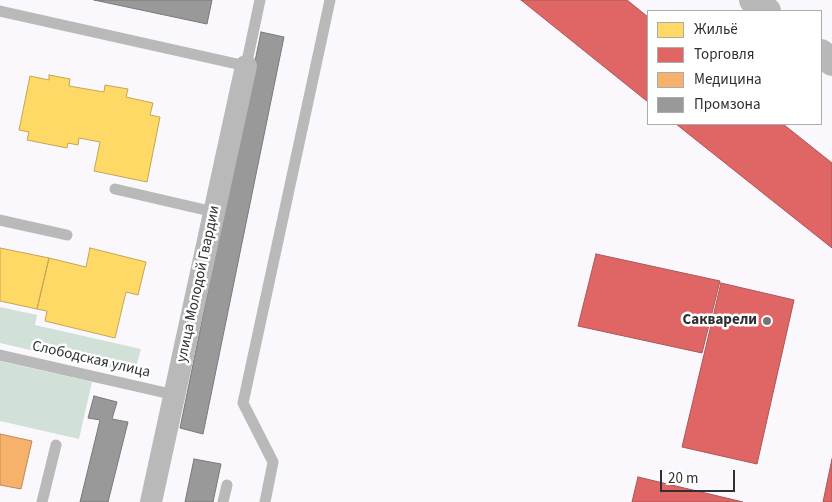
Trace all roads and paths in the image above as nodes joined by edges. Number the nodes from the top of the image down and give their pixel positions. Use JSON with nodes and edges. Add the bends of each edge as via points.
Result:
{"nodes":[{"id":1,"x":260,"y":0,"type":"edge"},
{"id":2,"x":330,"y":0,"type":"edge"},
{"id":3,"x":753,"y":0,"type":"edge"},
{"id":4,"x":766,"y":10,"type":"edge"},
{"id":5,"x":0,"y":11,"type":"edge"},
{"id":6,"x":822,"y":54,"type":"edge"},
{"id":7,"x":832,"y":62,"type":"edge"},
{"id":8,"x":246,"y":66,"type":"junction"},
{"id":9,"x":115,"y":189,"type":"dead end"},
{"id":10,"x":214,"y":212,"type":"junction"},
{"id":11,"x":0,"y":220,"type":"edge"},
{"id":12,"x":67,"y":235,"type":"dead end"},
{"id":13,"x":0,"y":355,"type":"edge"},
{"id":14,"x":175,"y":395,"type":"junction"},
{"id":15,"x":56,"y":445,"type":"dead end"},
{"id":16,"x":227,"y":484,"type":"dead end"},
{"id":17,"x":42,"y":502,"type":"edge"},
{"id":18,"x":151,"y":502,"type":"edge"},
{"id":19,"x":223,"y":502,"type":"edge"},
{"id":20,"x":265,"y":502,"type":"edge"}],
"edges":[{"from":1,"to":8,"type":"lane"},
{"from":2,"to":20,"type":"lane","via":[[243,403],[273,462]]},
{"from":3,"to":4,"type":"street"},
{"from":5,"to":8,"type":"lane"},
{"from":6,"to":7,"type":"street"},
{"from":8,"to":10,"type":"street","name":"улица Молодой Гвардии"},
{"from":9,"to":10,"type":"lane"},
{"from":10,"to":14,"type":"street","name":"улица Молодой Гвардии"},
{"from":11,"to":12,"type":"lane"},
{"from":13,"to":14,"type":"lane","name":"Слободская улица"},
{"from":14,"to":18,"type":"street","name":"улица Молодой Гвардии"},
{"from":15,"to":17,"type":"lane"},
{"from":16,"to":19,"type":"lane"}]}
